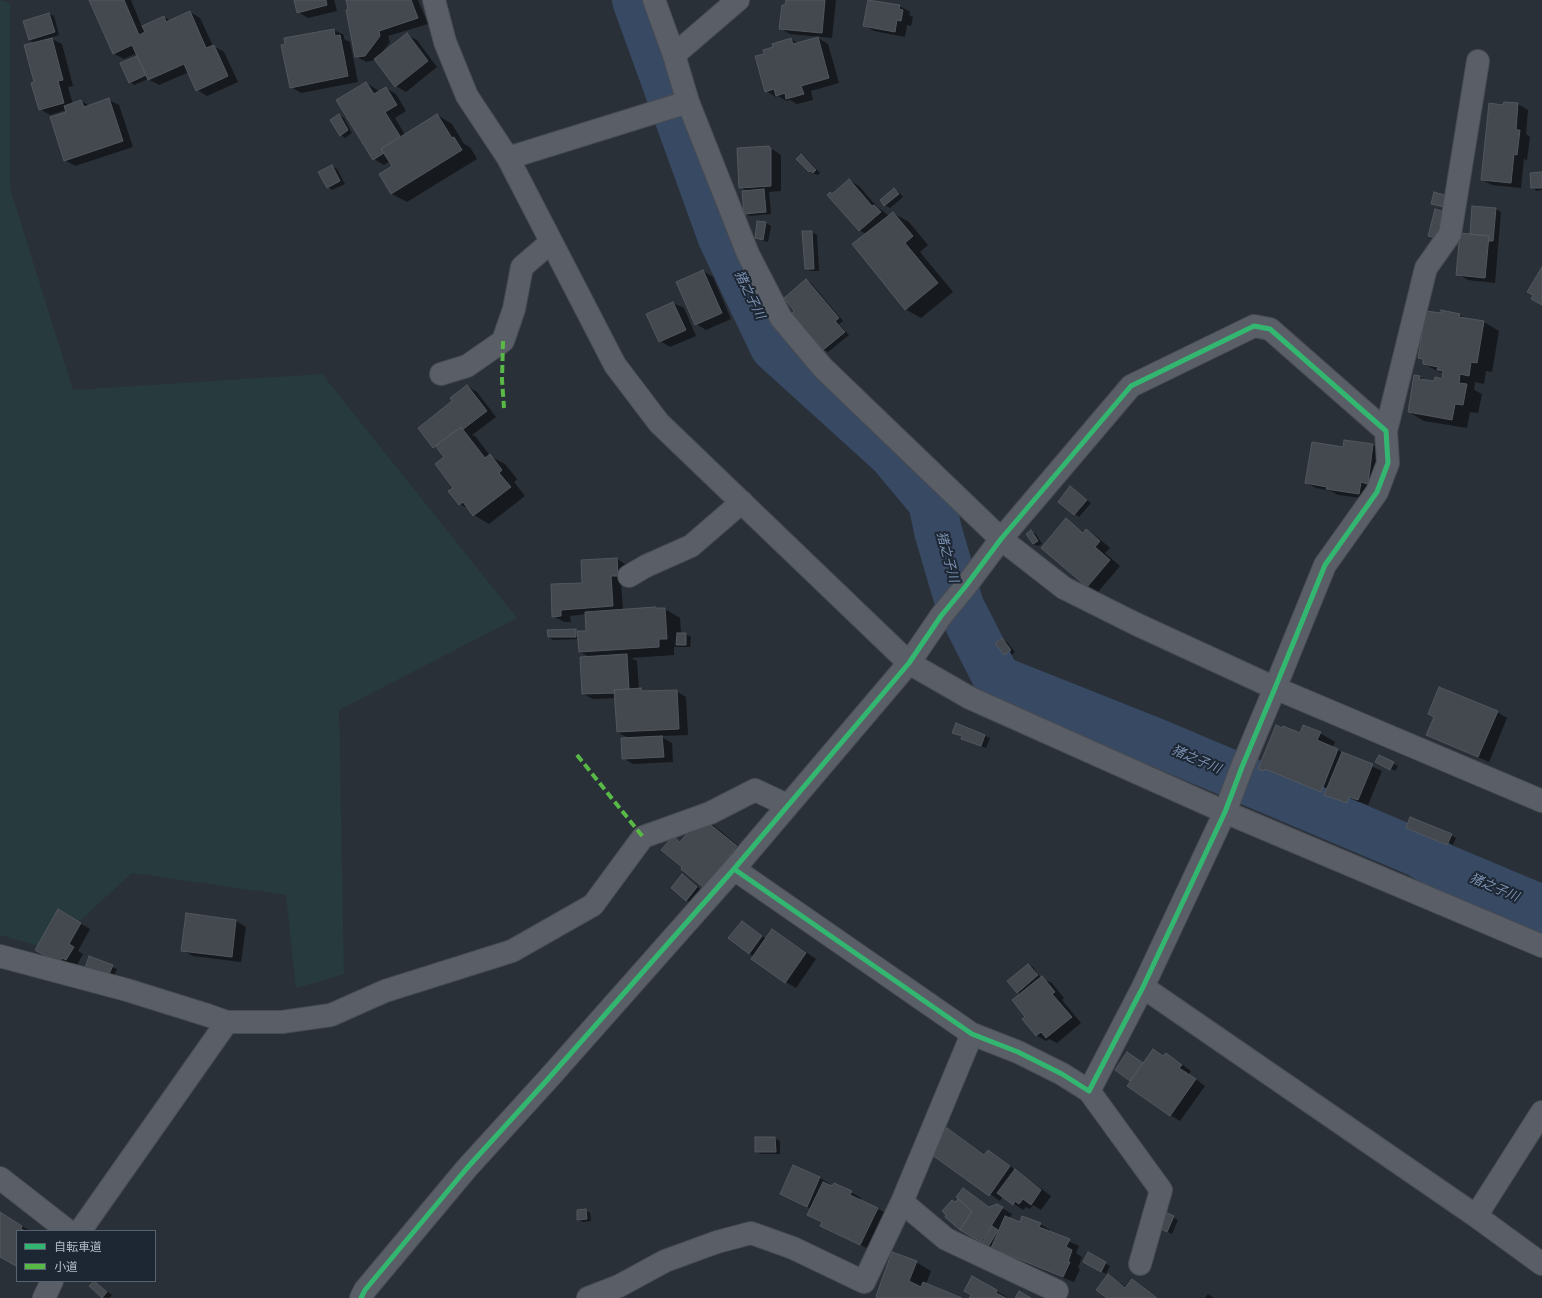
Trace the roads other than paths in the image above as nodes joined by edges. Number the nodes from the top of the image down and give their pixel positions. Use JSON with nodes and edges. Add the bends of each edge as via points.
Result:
{"nodes":[{"id":1,"x":434,"y":0,"type":"edge"},
{"id":2,"x":654,"y":0,"type":"edge"},
{"id":3,"x":738,"y":0,"type":"edge"},
{"id":4,"x":674,"y":55,"type":"junction"},
{"id":5,"x":1478,"y":61,"type":"dead end"},
{"id":6,"x":684,"y":103,"type":"junction"},
{"id":7,"x":508,"y":158,"type":"junction"},
{"id":8,"x":551,"y":242,"type":"junction"},
{"id":9,"x":441,"y":374,"type":"dead end"},
{"id":10,"x":1386,"y":431,"type":"junction"},
{"id":11,"x":742,"y":502,"type":"junction"},
{"id":12,"x":1001,"y":539,"type":"junction"},
{"id":13,"x":629,"y":576,"type":"dead end"},
{"id":14,"x":909,"y":662,"type":"junction"},
{"id":15,"x":1275,"y":688,"type":"junction"},
{"id":16,"x":1542,"y":802,"type":"edge"},
{"id":17,"x":1228,"y":803,"type":"junction"},
{"id":18,"x":787,"y":805,"type":"junction"},
{"id":19,"x":734,"y":869,"type":"junction"},
{"id":20,"x":1542,"y":946,"type":"edge"},
{"id":21,"x":0,"y":956,"type":"edge"},
{"id":22,"x":1143,"y":987,"type":"junction"},
{"id":23,"x":227,"y":1022,"type":"junction"},
{"id":24,"x":972,"y":1034,"type":"junction"},
{"id":25,"x":1089,"y":1091,"type":"junction"},
{"id":26,"x":1542,"y":1112,"type":"edge"},
{"id":27,"x":0,"y":1178,"type":"edge"},
{"id":28,"x":902,"y":1202,"type":"junction"},
{"id":29,"x":1476,"y":1216,"type":"junction"},
{"id":30,"x":67,"y":1230,"type":"edge"},
{"id":31,"x":81,"y":1230,"type":"edge"},
{"id":32,"x":1140,"y":1264,"type":"dead end"},
{"id":33,"x":1542,"y":1264,"type":"edge"},
{"id":34,"x":1057,"y":1291,"type":"dead end"},
{"id":35,"x":360,"y":1298,"type":"edge"},
{"id":36,"x":588,"y":1298,"type":"edge"}],
"edges":[{"from":1,"to":7,"type":"street","via":[[445,42],[467,96]]},
{"from":2,"to":4,"type":"street"},
{"from":3,"to":4,"type":"street"},
{"from":4,"to":6,"type":"street"},
{"from":5,"to":10,"type":"street","via":[[1450,234],[1426,268]]},
{"from":6,"to":7,"type":"street"},
{"from":6,"to":12,"type":"street","via":[[748,254],[781,318],[823,368]]},
{"from":7,"to":8,"type":"street"},
{"from":8,"to":9,"type":"street","via":[[522,267],[514,309],[503,341],[467,366]]},
{"from":8,"to":11,"type":"street","via":[[615,365],[659,423]]},
{"from":10,"to":12,"type":"street","via":[[1270,329],[1254,326],[1132,386]]},
{"from":10,"to":15,"type":"street","via":[[1388,463],[1377,492],[1325,565]]},
{"from":11,"to":13,"type":"street","via":[[691,546]]},
{"from":11,"to":14,"type":"street"},
{"from":12,"to":14,"type":"street"},
{"from":12,"to":15,"type":"street","via":[[1064,588]]},
{"from":14,"to":17,"type":"street","via":[[970,698]]},
{"from":14,"to":18,"type":"street"},
{"from":15,"to":16,"type":"street"},
{"from":15,"to":17,"type":"street"},
{"from":17,"to":20,"type":"street"},
{"from":17,"to":22,"type":"street"},
{"from":18,"to":19,"type":"street"},
{"from":18,"to":23,"type":"street","via":[[755,790],[710,813],[643,837],[592,905],[512,951],[385,991],[331,1015],[282,1022]]},
{"from":19,"to":24,"type":"street"},
{"from":19,"to":35,"type":"street","via":[[467,1168]]},
{"from":21,"to":23,"type":"street","via":[[127,990]]},
{"from":22,"to":25,"type":"street"},
{"from":22,"to":29,"type":"street"},
{"from":23,"to":31,"type":"street"},
{"from":24,"to":25,"type":"street","via":[[1024,1055]]},
{"from":24,"to":28,"type":"street"},
{"from":25,"to":32,"type":"street","via":[[1161,1190]]},
{"from":26,"to":29,"type":"street"},
{"from":27,"to":30,"type":"street"},
{"from":28,"to":34,"type":"street","via":[[946,1239]]},
{"from":28,"to":36,"type":"street","via":[[864,1282],[793,1248],[751,1233],[665,1261],[619,1286]]},
{"from":29,"to":33,"type":"street"}]}
